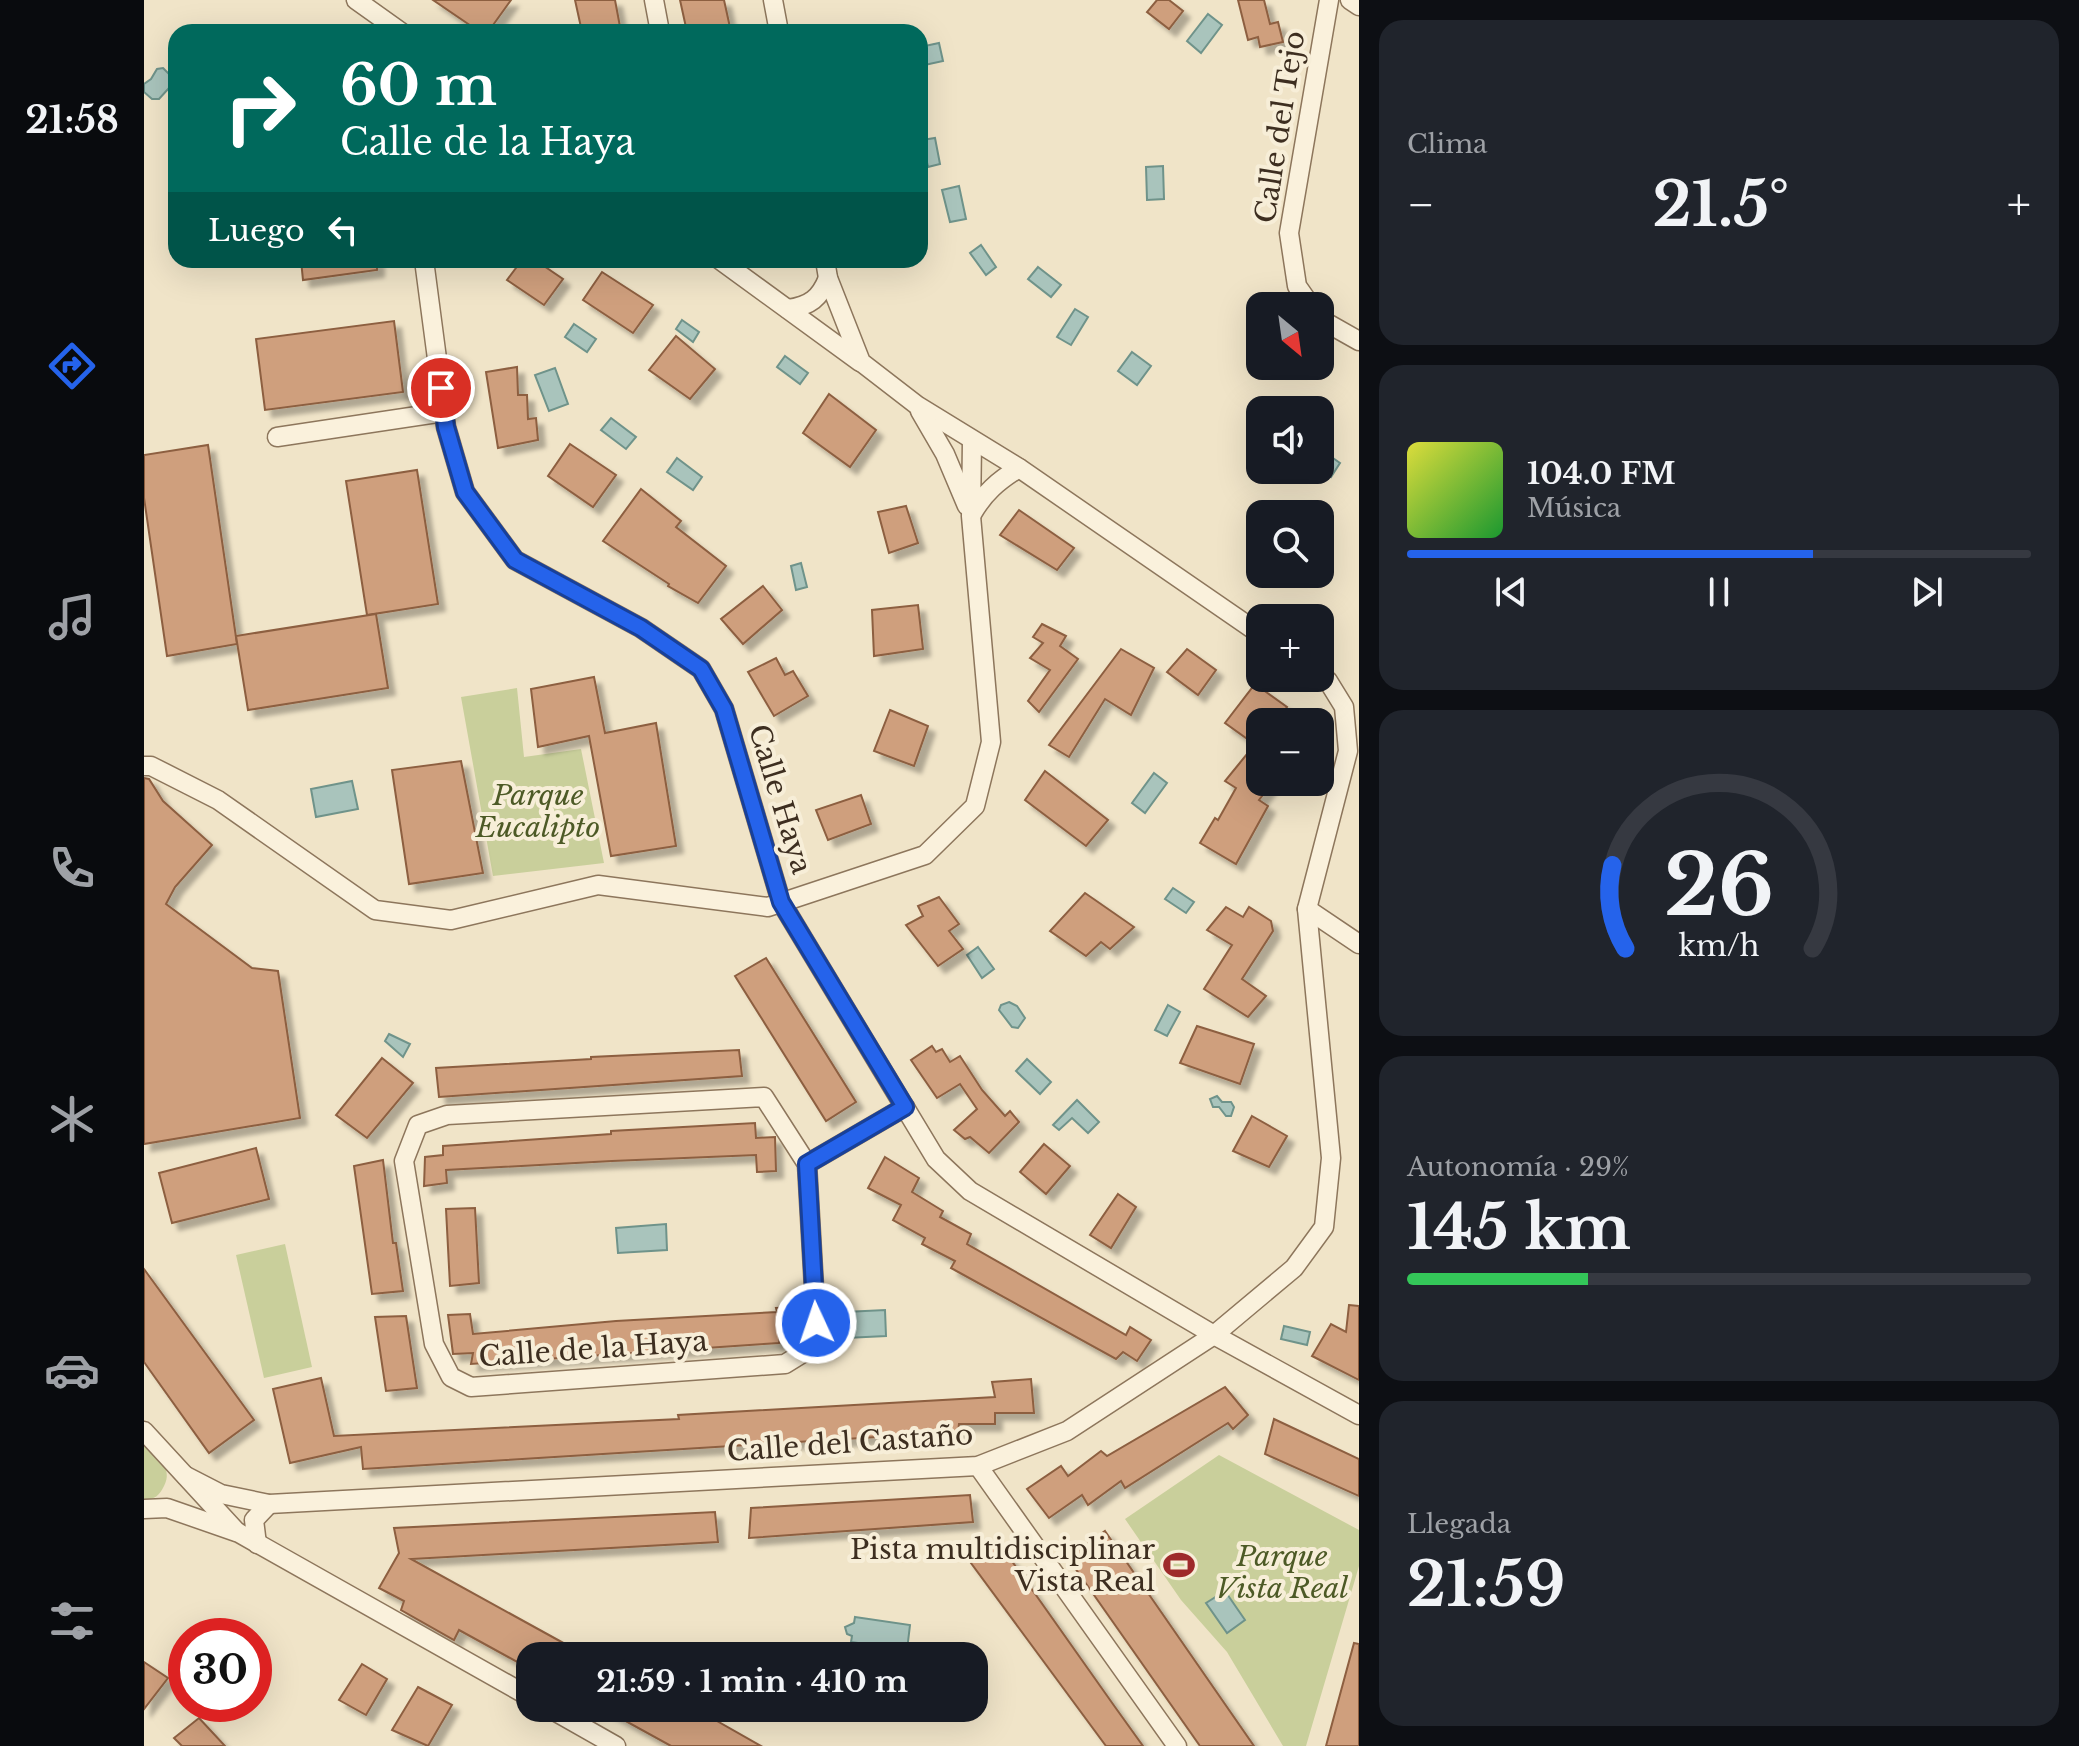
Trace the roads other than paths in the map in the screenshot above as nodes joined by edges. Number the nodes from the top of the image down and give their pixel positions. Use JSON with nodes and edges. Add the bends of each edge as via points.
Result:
{"nodes":[{"id":1,"x":654,"y":0,"type":"edge"},
{"id":2,"x":773,"y":0,"type":"edge"},
{"id":3,"x":1329,"y":0,"type":"edge"},
{"id":4,"x":1350,"y":0,"type":"edge"},
{"id":5,"x":364,"y":6,"type":"edge"},
{"id":6,"x":1359,"y":6,"type":"edge"},
{"id":7,"x":374,"y":24,"type":"edge"},
{"id":8,"x":390,"y":24,"type":"edge"},
{"id":9,"x":658,"y":24,"type":"edge"},
{"id":10,"x":778,"y":24,"type":"edge"},
{"id":11,"x":425,"y":268,"type":"edge"},
{"id":12,"x":731,"y":268,"type":"edge"},
{"id":13,"x":827,"y":269,"type":"edge"},
{"id":14,"x":1301,"y":292,"type":"edge"},
{"id":15,"x":788,"y":309,"type":"junction"},
{"id":16,"x":1334,"y":327,"type":"edge"},
{"id":17,"x":1359,"y":341,"type":"edge"},
{"id":18,"x":861,"y":362,"type":"junction"},
{"id":19,"x":918,"y":406,"type":"junction"},
{"id":20,"x":444,"y":412,"type":"junction"},
{"id":21,"x":277,"y":437,"type":"dead end"},
{"id":22,"x":972,"y":441,"type":"junction"},
{"id":23,"x":1019,"y":468,"type":"junction"},
{"id":24,"x":971,"y":516,"type":"junction"},
{"id":25,"x":1246,"y":624,"type":"edge"},
{"id":26,"x":1334,"y":691,"type":"edge"},
{"id":27,"x":144,"y":766,"type":"edge"},
{"id":28,"x":781,"y":902,"type":"junction"},
{"id":29,"x":1307,"y":909,"type":"junction"},
{"id":30,"x":1359,"y":944,"type":"edge"},
{"id":31,"x":905,"y":1107,"type":"junction"},
{"id":32,"x":807,"y":1164,"type":"junction"},
{"id":33,"x":1214,"y":1335,"type":"junction"},
{"id":34,"x":1359,"y":1415,"type":"edge"},
{"id":35,"x":144,"y":1431,"type":"edge"},
{"id":36,"x":978,"y":1466,"type":"junction"},
{"id":37,"x":186,"y":1476,"type":"junction"},
{"id":38,"x":269,"y":1504,"type":"junction"},
{"id":39,"x":167,"y":1508,"type":"junction"},
{"id":40,"x":144,"y":1509,"type":"edge"},
{"id":41,"x":239,"y":1533,"type":"junction"},
{"id":42,"x":257,"y":1544,"type":"junction"},
{"id":43,"x":516,"y":1689,"type":"edge"},
{"id":44,"x":574,"y":1722,"type":"edge"},
{"id":45,"x":616,"y":1746,"type":"edge"},
{"id":46,"x":1177,"y":1746,"type":"edge"}],
"edges":[{"from":1,"to":9,"type":"street"},
{"from":2,"to":10,"type":"street"},
{"from":3,"to":14,"type":"street","name":"Calle del Tejo","via":[[1289,233]]},
{"from":4,"to":6,"type":"street"},
{"from":5,"to":7,"type":"street"},
{"from":5,"to":8,"type":"street"},
{"from":11,"to":20,"type":"street","name":"Calle Haya"},
{"from":12,"to":15,"type":"street"},
{"from":13,"to":15,"type":"street","via":[[822,294]]},
{"from":13,"to":18,"type":"street"},
{"from":15,"to":18,"type":"street"},
{"from":16,"to":17,"type":"street"},
{"from":18,"to":19,"type":"street"},
{"from":19,"to":22,"type":"street"},
{"from":19,"to":24,"type":"street"},
{"from":20,"to":21,"type":"street"},
{"from":20,"to":28,"type":"street","name":"Calle Haya","via":[[465,492],[515,560],[641,628],[701,669],[724,709]]},
{"from":22,"to":23,"type":"street"},
{"from":22,"to":24,"type":"street"},
{"from":23,"to":24,"type":"street","via":[[982,496]]},
{"from":23,"to":25,"type":"street"},
{"from":24,"to":28,"type":"street","via":[[991,742],[975,806],[925,855]]},
{"from":26,"to":29,"type":"street","via":[[1344,707],[1348,751]]},
{"from":27,"to":28,"type":"street","via":[[218,800],[375,910],[451,920],[598,885],[768,907]]},
{"from":28,"to":31,"type":"street"},
{"from":29,"to":30,"type":"street"},
{"from":29,"to":33,"type":"street","name":"Calle del Castaño","via":[[1331,1158],[1324,1227],[1294,1268]]},
{"from":31,"to":32,"type":"street"},
{"from":31,"to":33,"type":"street","via":[[936,1159],[970,1191]]},
{"from":32,"to":32,"type":"street","name":"Calle de la Haya","via":[[816,1323],[806,1351],[785,1364],[471,1387],[451,1377],[434,1344],[404,1161],[418,1125],[447,1115],[764,1097]]},
{"from":33,"to":34,"type":"street"},
{"from":33,"to":36,"type":"street","name":"Calle del Castaño","via":[[1067,1431]]},
{"from":35,"to":37,"type":"street"},
{"from":36,"to":38,"type":"street","name":"Calle del Castaño"},
{"from":36,"to":46,"type":"street"},
{"from":37,"to":38,"type":"street","name":"Calle del Castaño","via":[[221,1494]]},
{"from":37,"to":39,"type":"street"},
{"from":37,"to":41,"type":"street"},
{"from":38,"to":42,"type":"street","via":[[254,1520]]},
{"from":39,"to":40,"type":"street"},
{"from":39,"to":41,"type":"street"},
{"from":41,"to":42,"type":"street"},
{"from":42,"to":43,"type":"street"},
{"from":44,"to":45,"type":"street"}]}
